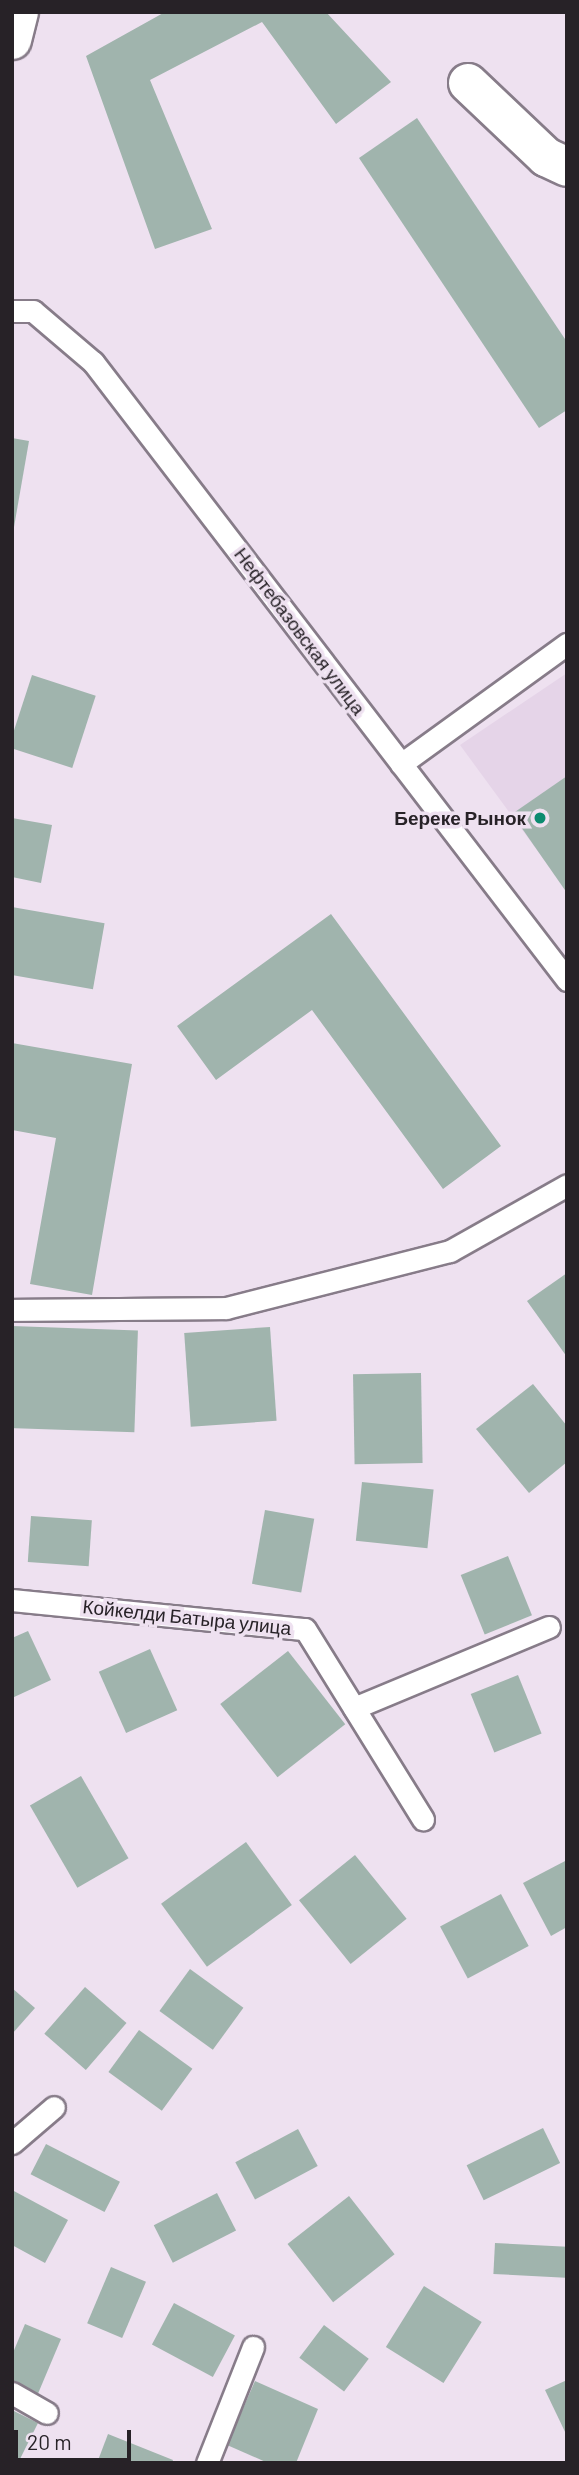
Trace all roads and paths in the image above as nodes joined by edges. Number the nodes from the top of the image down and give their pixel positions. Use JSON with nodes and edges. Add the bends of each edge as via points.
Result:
{"nodes":[{"id":1,"x":19,"y":12,"type":"edge"},
{"id":2,"x":12,"y":40,"type":"edge"},
{"id":3,"x":468,"y":83,"type":"dead end"},
{"id":4,"x":567,"y":167,"type":"edge"},
{"id":5,"x":12,"y":311,"type":"edge"},
{"id":6,"x":567,"y":644,"type":"edge"},
{"id":7,"x":401,"y":764,"type":"junction"},
{"id":8,"x":567,"y":980,"type":"edge"},
{"id":9,"x":567,"y":1185,"type":"edge"},
{"id":10,"x":12,"y":1310,"type":"edge"},
{"id":11,"x":12,"y":1600,"type":"edge"},
{"id":12,"x":549,"y":1627,"type":"dead end"},
{"id":13,"x":354,"y":1708,"type":"junction"},
{"id":14,"x":423,"y":1819,"type":"dead end"},
{"id":15,"x":54,"y":2108,"type":"dead end"},
{"id":16,"x":12,"y":2143,"type":"edge"},
{"id":17,"x":253,"y":2347,"type":"dead end"},
{"id":18,"x":12,"y":2393,"type":"edge"},
{"id":19,"x":47,"y":2413,"type":"dead end"},
{"id":20,"x":207,"y":2463,"type":"edge"}],
"edges":[{"from":1,"to":2,"type":"street"},
{"from":3,"to":4,"type":"street","via":[[546,157]]},
{"from":5,"to":7,"type":"lane","name":"Нефтебазовская улица","via":[[33,311],[93,362]]},
{"from":6,"to":7,"type":"lane"},
{"from":7,"to":8,"type":"lane","name":"Нефтебазовская улица"},
{"from":9,"to":10,"type":"lane","via":[[450,1251],[226,1308]]},
{"from":11,"to":13,"type":"lane","name":"Койкелди Батыра улица","via":[[305,1629]]},
{"from":12,"to":13,"type":"lane"},
{"from":13,"to":14,"type":"lane","name":"Койкелди Батыра улица"},
{"from":15,"to":16,"type":"lane"},
{"from":17,"to":20,"type":"lane"},
{"from":18,"to":19,"type":"lane"}]}
